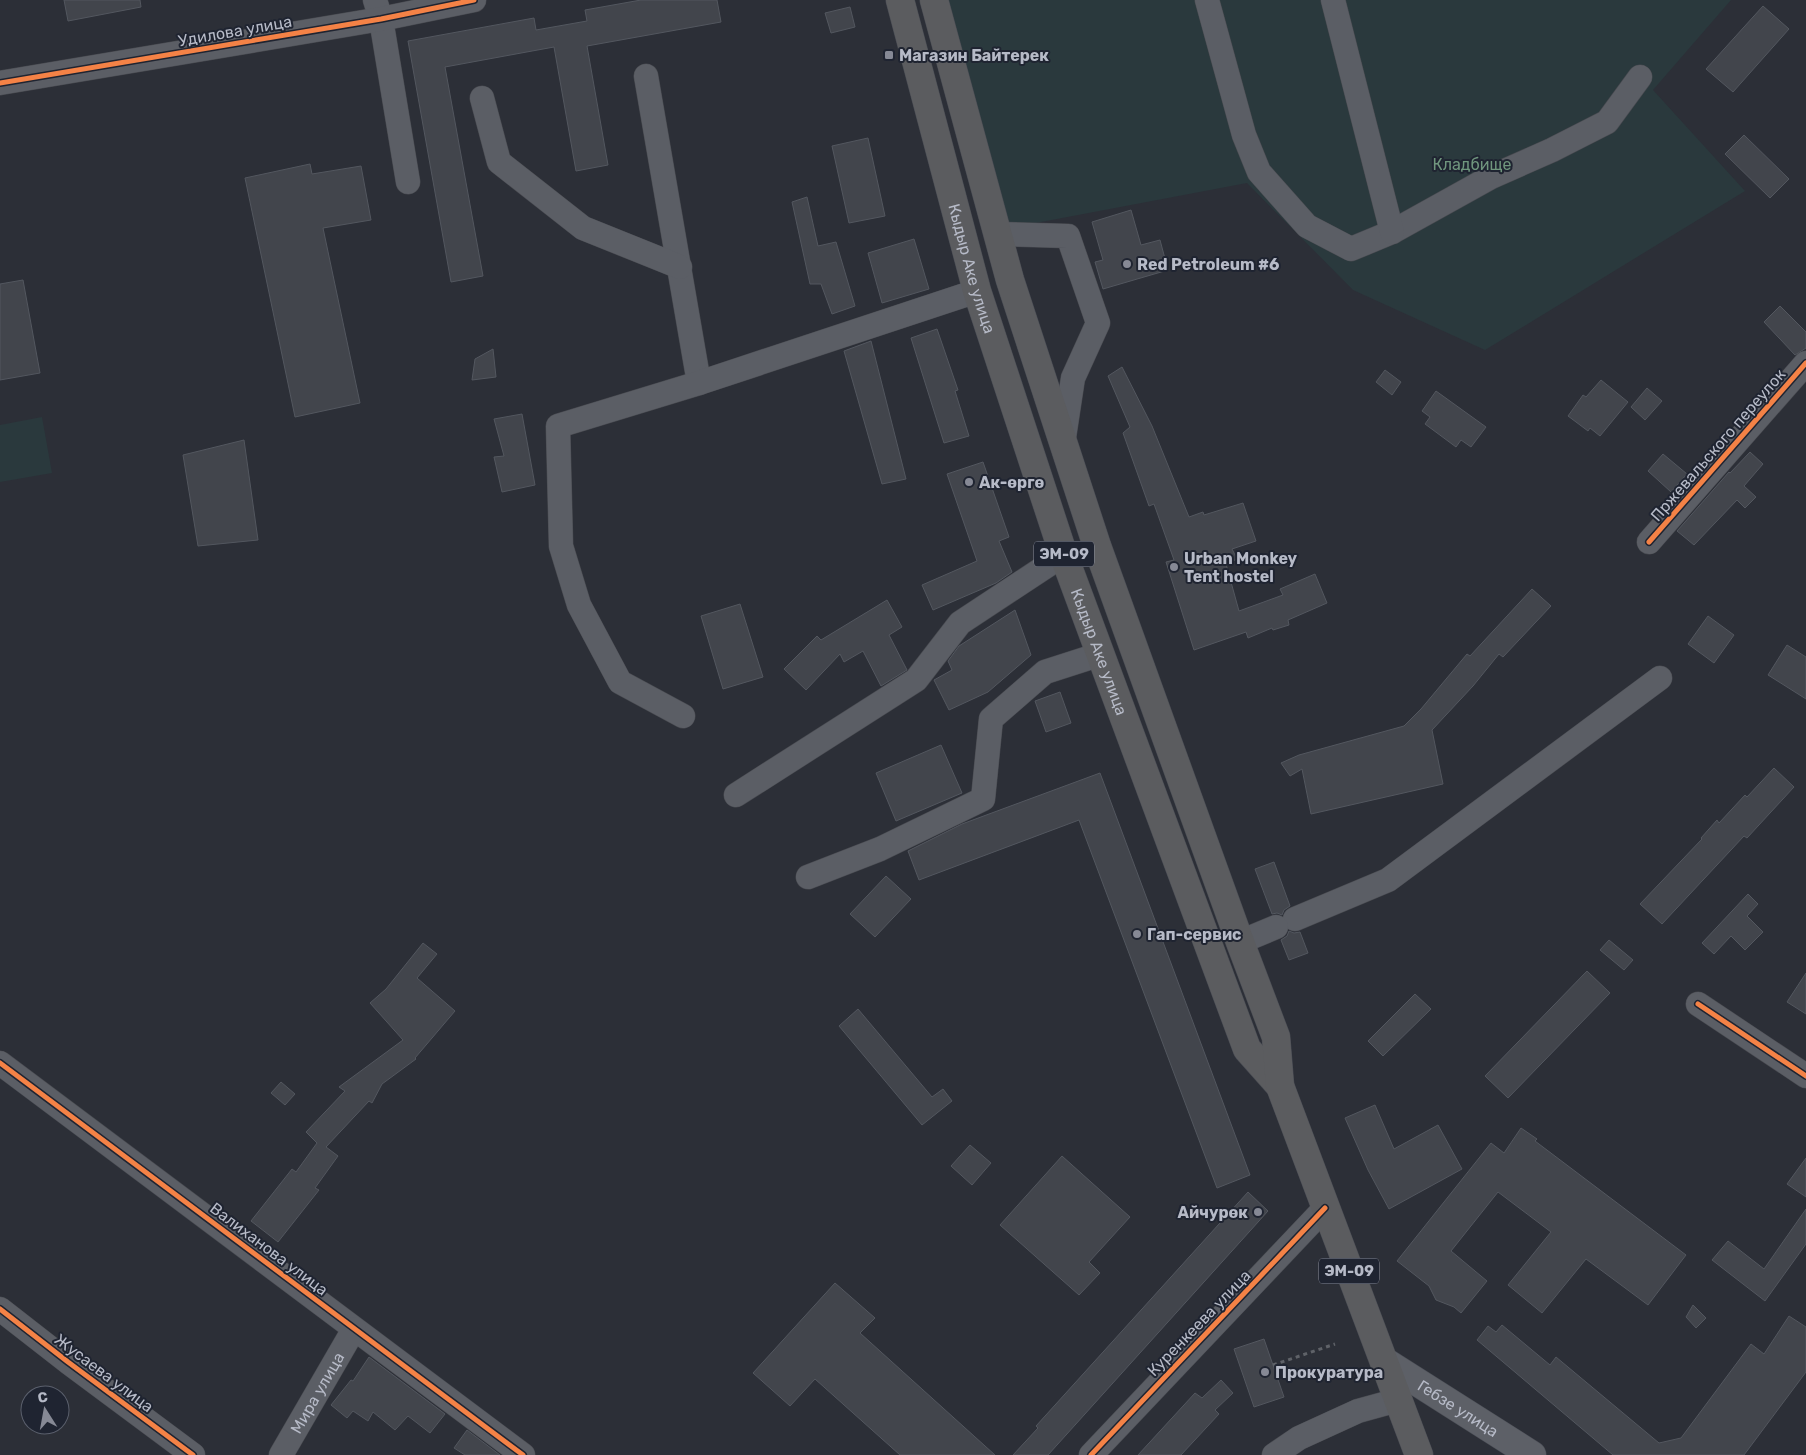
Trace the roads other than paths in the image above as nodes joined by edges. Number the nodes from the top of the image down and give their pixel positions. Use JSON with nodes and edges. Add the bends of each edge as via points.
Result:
{"nodes":[{"id":1,"x":474,"y":0,"type":"edge"},
{"id":2,"x":900,"y":0,"type":"edge"},
{"id":3,"x":934,"y":0,"type":"edge"},
{"id":4,"x":1207,"y":0,"type":"edge"},
{"id":5,"x":1333,"y":0,"type":"edge"},
{"id":6,"x":378,"y":10,"type":"edge"},
{"id":7,"x":646,"y":76,"type":"dead end"},
{"id":8,"x":1640,"y":77,"type":"dead end"},
{"id":9,"x":0,"y":83,"type":"edge"},
{"id":10,"x":482,"y":98,"type":"dead end"},
{"id":11,"x":408,"y":182,"type":"dead end"},
{"id":12,"x":1392,"y":232,"type":"junction"},
{"id":13,"x":997,"y":234,"type":"junction"},
{"id":14,"x":964,"y":242,"type":"junction"},
{"id":15,"x":680,"y":267,"type":"junction"},
{"id":16,"x":1010,"y":280,"type":"junction"},
{"id":17,"x":976,"y":291,"type":"junction"},
{"id":18,"x":1806,"y":363,"type":"edge"},
{"id":19,"x":699,"y":382,"type":"junction"},
{"id":20,"x":1063,"y":444,"type":"junction"},
{"id":21,"x":1650,"y":542,"type":"dead end"},
{"id":22,"x":1096,"y":546,"type":"junction"},
{"id":23,"x":1064,"y":556,"type":"junction"},
{"id":24,"x":1101,"y":654,"type":"junction"},
{"id":25,"x":1660,"y":678,"type":"dead end"},
{"id":26,"x":683,"y":716,"type":"dead end"},
{"id":27,"x":736,"y":795,"type":"dead end"},
{"id":28,"x":808,"y":877,"type":"dead end"},
{"id":29,"x":1240,"y":942,"type":"junction"},
{"id":30,"x":1698,"y":1004,"type":"dead end"},
{"id":31,"x":0,"y":1063,"type":"edge"},
{"id":32,"x":1806,"y":1076,"type":"edge"},
{"id":33,"x":1280,"y":1086,"type":"junction"},
{"id":34,"x":1325,"y":1208,"type":"junction"},
{"id":35,"x":0,"y":1309,"type":"edge"},
{"id":36,"x":354,"y":1329,"type":"junction"},
{"id":37,"x":1384,"y":1361,"type":"junction"},
{"id":38,"x":1398,"y":1400,"type":"junction"},
{"id":39,"x":193,"y":1455,"type":"edge"},
{"id":40,"x":281,"y":1455,"type":"edge"},
{"id":41,"x":523,"y":1455,"type":"edge"},
{"id":42,"x":1091,"y":1455,"type":"edge"},
{"id":43,"x":1274,"y":1455,"type":"edge"},
{"id":44,"x":1419,"y":1455,"type":"edge"},
{"id":45,"x":1532,"y":1455,"type":"edge"}],
"edges":[{"from":1,"to":6,"type":"street","name":"Удилова улица"},
{"from":2,"to":14,"type":"highway","name":"Кыдыр Аке улица","number":"ЭМ-09"},
{"from":3,"to":13,"type":"highway","name":"Кыдыр Аке улица","number":"ЭМ-09"},
{"from":4,"to":12,"type":"street","via":[[1244,135],[1259,172],[1306,226],[1351,249]]},
{"from":5,"to":12,"type":"street"},
{"from":6,"to":9,"type":"street","name":"Удилова улица"},
{"from":6,"to":11,"type":"street"},
{"from":7,"to":15,"type":"street"},
{"from":8,"to":12,"type":"street","via":[[1607,122],[1491,177]]},
{"from":10,"to":15,"type":"street","via":[[499,162],[583,228]]},
{"from":13,"to":14,"type":"highway"},
{"from":13,"to":16,"type":"highway","name":"Кыдыр Аке улица","number":"ЭМ-09"},
{"from":13,"to":20,"type":"street","via":[[1068,236],[1098,323],[1073,378]]},
{"from":14,"to":17,"type":"highway","name":"Кыдыр Аке улица","number":"ЭМ-09"},
{"from":15,"to":19,"type":"street"},
{"from":16,"to":17,"type":"highway"},
{"from":16,"to":20,"type":"highway","name":"Кыдыр Аке улица","number":"ЭМ-09"},
{"from":17,"to":19,"type":"street"},
{"from":17,"to":23,"type":"highway","name":"Кыдыр Аке улица","number":"ЭМ-09"},
{"from":18,"to":21,"type":"street","name":"Пржевальского переулок"},
{"from":19,"to":26,"type":"street","via":[[558,426],[562,546],[579,605],[620,682]]},
{"from":20,"to":22,"type":"highway","name":"Кыдыр Аке улица","number":"ЭМ-09"},
{"from":22,"to":23,"type":"highway"},
{"from":22,"to":29,"type":"highway","name":"Кыдыр Аке улица","number":"ЭМ-09"},
{"from":23,"to":24,"type":"highway","name":"Кыдыр Аке улица","number":"ЭМ-09"},
{"from":23,"to":27,"type":"street","via":[[960,623],[916,680]]},
{"from":24,"to":28,"type":"street","via":[[1045,672],[991,719],[983,799],[880,849]]},
{"from":24,"to":33,"type":"highway","name":"Кыдыр Аке улица","number":"ЭМ-09","via":[[1247,1049]]},
{"from":25,"to":29,"type":"street","via":[[1388,880]]},
{"from":29,"to":33,"type":"highway","name":"Кыдыр Аке улица","number":"ЭМ-09","via":[[1276,1037]]},
{"from":30,"to":32,"type":"street"},
{"from":31,"to":36,"type":"street","name":"Валиханова улица"},
{"from":33,"to":34,"type":"highway","name":"Кыдыр Аке улица","number":"ЭМ-09"},
{"from":34,"to":37,"type":"highway","name":"Кыдыр Аке улица","number":"ЭМ-09"},
{"from":34,"to":42,"type":"street","name":"Куренкеева улица"},
{"from":35,"to":39,"type":"street","name":"Жусаева улица"},
{"from":36,"to":40,"type":"street","name":"Мира улица"},
{"from":36,"to":41,"type":"street","name":"Валиханова улица"},
{"from":37,"to":38,"type":"highway","name":"Кыдыр Аке улица","number":"ЭМ-09"},
{"from":37,"to":45,"type":"main road","name":"Гебзе улица"},
{"from":38,"to":43,"type":"street","via":[[1358,1411],[1299,1438]]},
{"from":38,"to":44,"type":"highway","name":"Кыдыр Аке улица","number":"ЭМ-09"}]}
